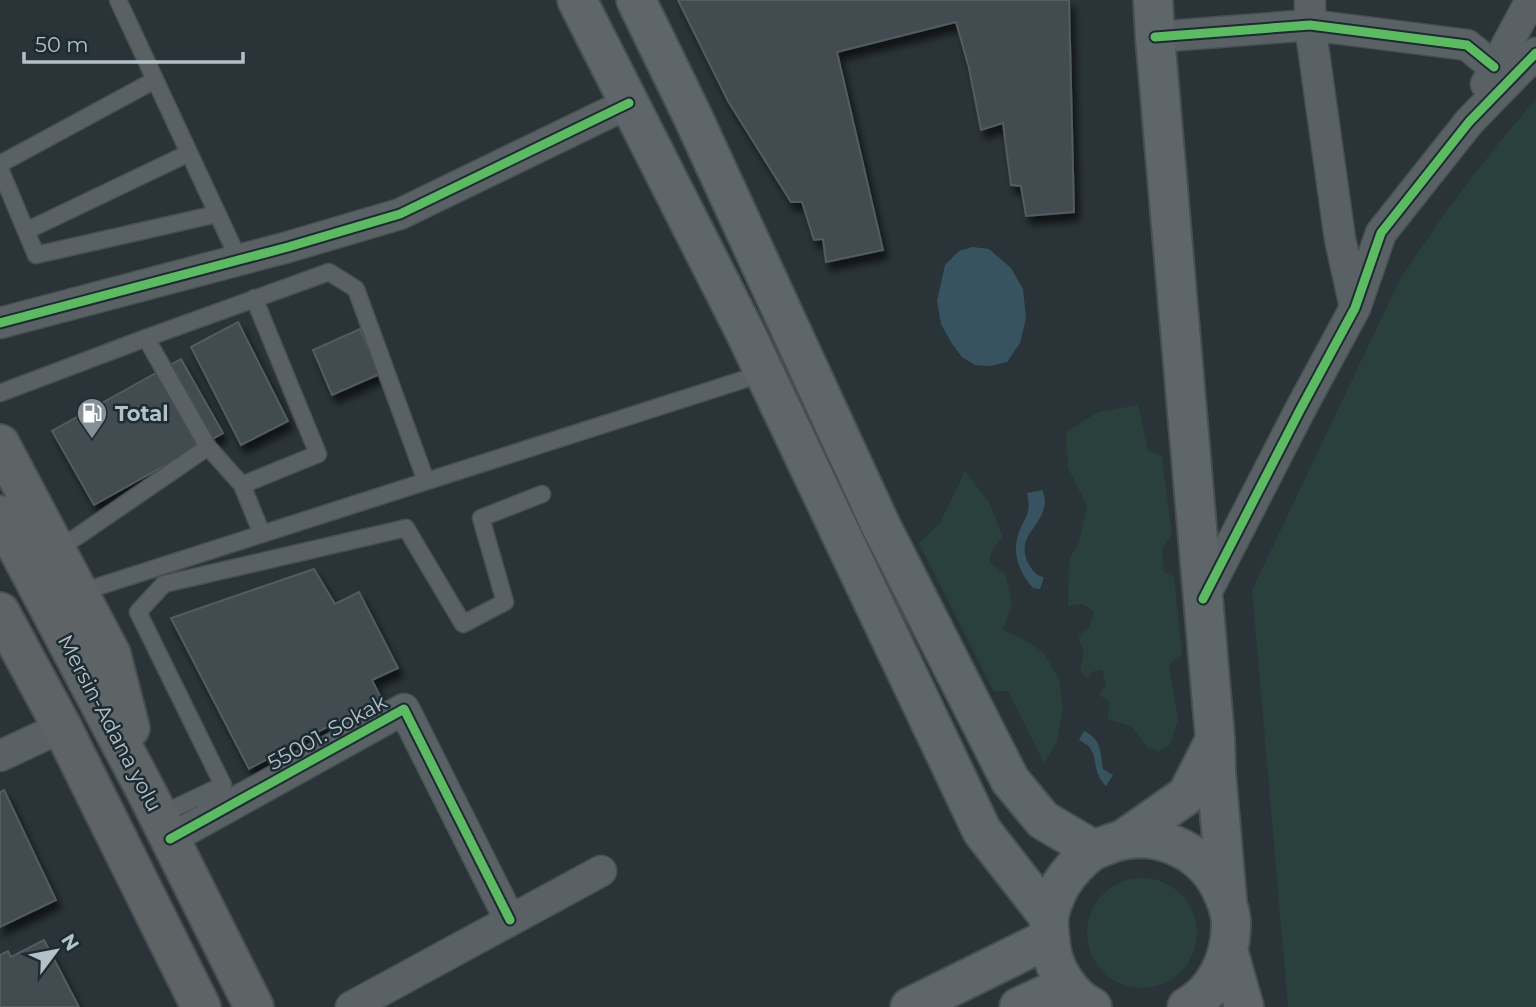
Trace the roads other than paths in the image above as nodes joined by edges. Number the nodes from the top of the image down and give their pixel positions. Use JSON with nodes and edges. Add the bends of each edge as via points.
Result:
{"nodes":[{"id":1,"x":118,"y":0,"type":"edge"},
{"id":2,"x":577,"y":0,"type":"edge"},
{"id":3,"x":636,"y":0,"type":"edge"},
{"id":4,"x":1153,"y":0,"type":"edge"},
{"id":5,"x":1531,"y":0,"type":"edge"},
{"id":6,"x":1310,"y":13,"type":"edge"},
{"id":7,"x":1155,"y":37,"type":"junction"},
{"id":8,"x":1536,"y":53,"type":"edge"},
{"id":9,"x":1494,"y":67,"type":"junction"},
{"id":10,"x":155,"y":80,"type":"junction"},
{"id":11,"x":629,"y":103,"type":"junction"},
{"id":12,"x":1469,"y":122,"type":"junction"},
{"id":13,"x":189,"y":153,"type":"junction"},
{"id":14,"x":0,"y":163,"type":"edge"},
{"id":15,"x":0,"y":169,"type":"edge"},
{"id":16,"x":217,"y":214,"type":"junction"},
{"id":17,"x":26,"y":231,"type":"junction"},
{"id":18,"x":239,"y":260,"type":"junction"},
{"id":19,"x":254,"y":298,"type":"junction"},
{"id":20,"x":1355,"y":308,"type":"junction"},
{"id":21,"x":0,"y":323,"type":"edge"},
{"id":22,"x":146,"y":338,"type":"junction"},
{"id":23,"x":764,"y":373,"type":"junction"},
{"id":24,"x":0,"y":393,"type":"edge"},
{"id":25,"x":0,"y":444,"type":"edge"},
{"id":26,"x":208,"y":447,"type":"junction"},
{"id":27,"x":426,"y":481,"type":"junction"},
{"id":28,"x":242,"y":485,"type":"junction"},
{"id":29,"x":542,"y":494,"type":"dead end"},
{"id":30,"x":0,"y":515,"type":"edge"},
{"id":31,"x":262,"y":534,"type":"junction"},
{"id":32,"x":57,"y":551,"type":"junction"},
{"id":33,"x":78,"y":593,"type":"junction"},
{"id":34,"x":1203,"y":599,"type":"junction"},
{"id":35,"x":0,"y":612,"type":"edge"},
{"id":36,"x":0,"y":651,"type":"edge"},
{"id":37,"x":62,"y":727,"type":"junction"},
{"id":38,"x":1215,"y":738,"type":"junction"},
{"id":39,"x":0,"y":755,"type":"edge"},
{"id":40,"x":158,"y":815,"type":"junction"},
{"id":41,"x":1109,"y":845,"type":"junction"},
{"id":42,"x":601,"y":871,"type":"dead end"},
{"id":43,"x":1227,"y":899,"type":"junction"},
{"id":44,"x":510,"y":920,"type":"junction"},
{"id":45,"x":1049,"y":928,"type":"junction"},
{"id":46,"x":1228,"y":954,"type":"junction"},
{"id":47,"x":1084,"y":1001,"type":"edge"},
{"id":48,"x":201,"y":1007,"type":"edge"},
{"id":49,"x":254,"y":1007,"type":"edge"},
{"id":50,"x":351,"y":1007,"type":"edge"},
{"id":51,"x":910,"y":1007,"type":"edge"},
{"id":52,"x":1019,"y":1007,"type":"edge"},
{"id":53,"x":1187,"y":1007,"type":"edge"},
{"id":54,"x":1244,"y":1007,"type":"edge"}],
"edges":[{"from":1,"to":10,"type":"lane"},
{"from":2,"to":11,"type":"main road"},
{"from":3,"to":41,"type":"main road","via":[[881,526],[1010,780],[1043,820]]},
{"from":4,"to":7,"type":"main road"},
{"from":5,"to":9,"type":"street"},
{"from":6,"to":7,"type":"street"},
{"from":6,"to":9,"type":"street","via":[[1467,45]]},
{"from":6,"to":20,"type":"street","via":[[1340,239]]},
{"from":7,"to":34,"type":"main road"},
{"from":8,"to":12,"type":"street"},
{"from":9,"to":12,"type":"street"},
{"from":10,"to":13,"type":"lane"},
{"from":10,"to":14,"type":"lane"},
{"from":11,"to":18,"type":"street","via":[[400,214]]},
{"from":11,"to":23,"type":"main road"},
{"from":12,"to":20,"type":"street","via":[[1381,233]]},
{"from":13,"to":16,"type":"lane"},
{"from":13,"to":17,"type":"lane"},
{"from":15,"to":17,"type":"lane"},
{"from":16,"to":17,"type":"lane","via":[[36,255]]},
{"from":16,"to":18,"type":"lane"},
{"from":18,"to":21,"type":"street"},
{"from":19,"to":22,"type":"lane"},
{"from":19,"to":27,"type":"lane","via":[[329,272],[356,289]]},
{"from":19,"to":28,"type":"lane","via":[[318,454]]},
{"from":20,"to":34,"type":"street"},
{"from":22,"to":24,"type":"lane"},
{"from":22,"to":26,"type":"lane"},
{"from":23,"to":27,"type":"lane"},
{"from":23,"to":45,"type":"main road","via":[[982,831]]},
{"from":25,"to":32,"type":"highway"},
{"from":26,"to":28,"type":"lane"},
{"from":26,"to":32,"type":"lane"},
{"from":27,"to":31,"type":"lane"},
{"from":28,"to":31,"type":"lane"},
{"from":29,"to":40,"type":"lane","via":[[481,518],[505,602],[463,624],[406,528],[164,584],[138,612],[223,785]]},
{"from":30,"to":40,"type":"highway","name":"Mersin-Adana yolu"},
{"from":31,"to":33,"type":"lane"},
{"from":32,"to":33,"type":"highway"},
{"from":33,"to":40,"type":"highway","via":[[111,654]]},
{"from":34,"to":38,"type":"main road"},
{"from":35,"to":37,"type":"highway"},
{"from":36,"to":37,"type":"highway"},
{"from":37,"to":39,"type":"street"},
{"from":37,"to":48,"type":"highway"},
{"from":38,"to":41,"type":"main road","via":[[1186,795]]},
{"from":38,"to":43,"type":"main road"},
{"from":40,"to":44,"type":"street","name":"55001. Sokak","via":[[404,709]]},
{"from":40,"to":49,"type":"highway","name":"Mersin-Adana yolu"},
{"from":41,"to":43,"type":"main road","via":[[1149,838],[1175,845],[1206,867]]},
{"from":41,"to":45,"type":"main road","via":[[1070,870],[1054,897]]},
{"from":42,"to":44,"type":"street"},
{"from":43,"to":46,"type":"main road","via":[[1232,925]]},
{"from":44,"to":50,"type":"street"},
{"from":45,"to":47,"type":"main road","via":[[1053,959]]},
{"from":45,"to":51,"type":"main road"},
{"from":46,"to":53,"type":"main road","via":[[1217,981]]},
{"from":46,"to":54,"type":"main road"},
{"from":47,"to":52,"type":"main road"}]}
